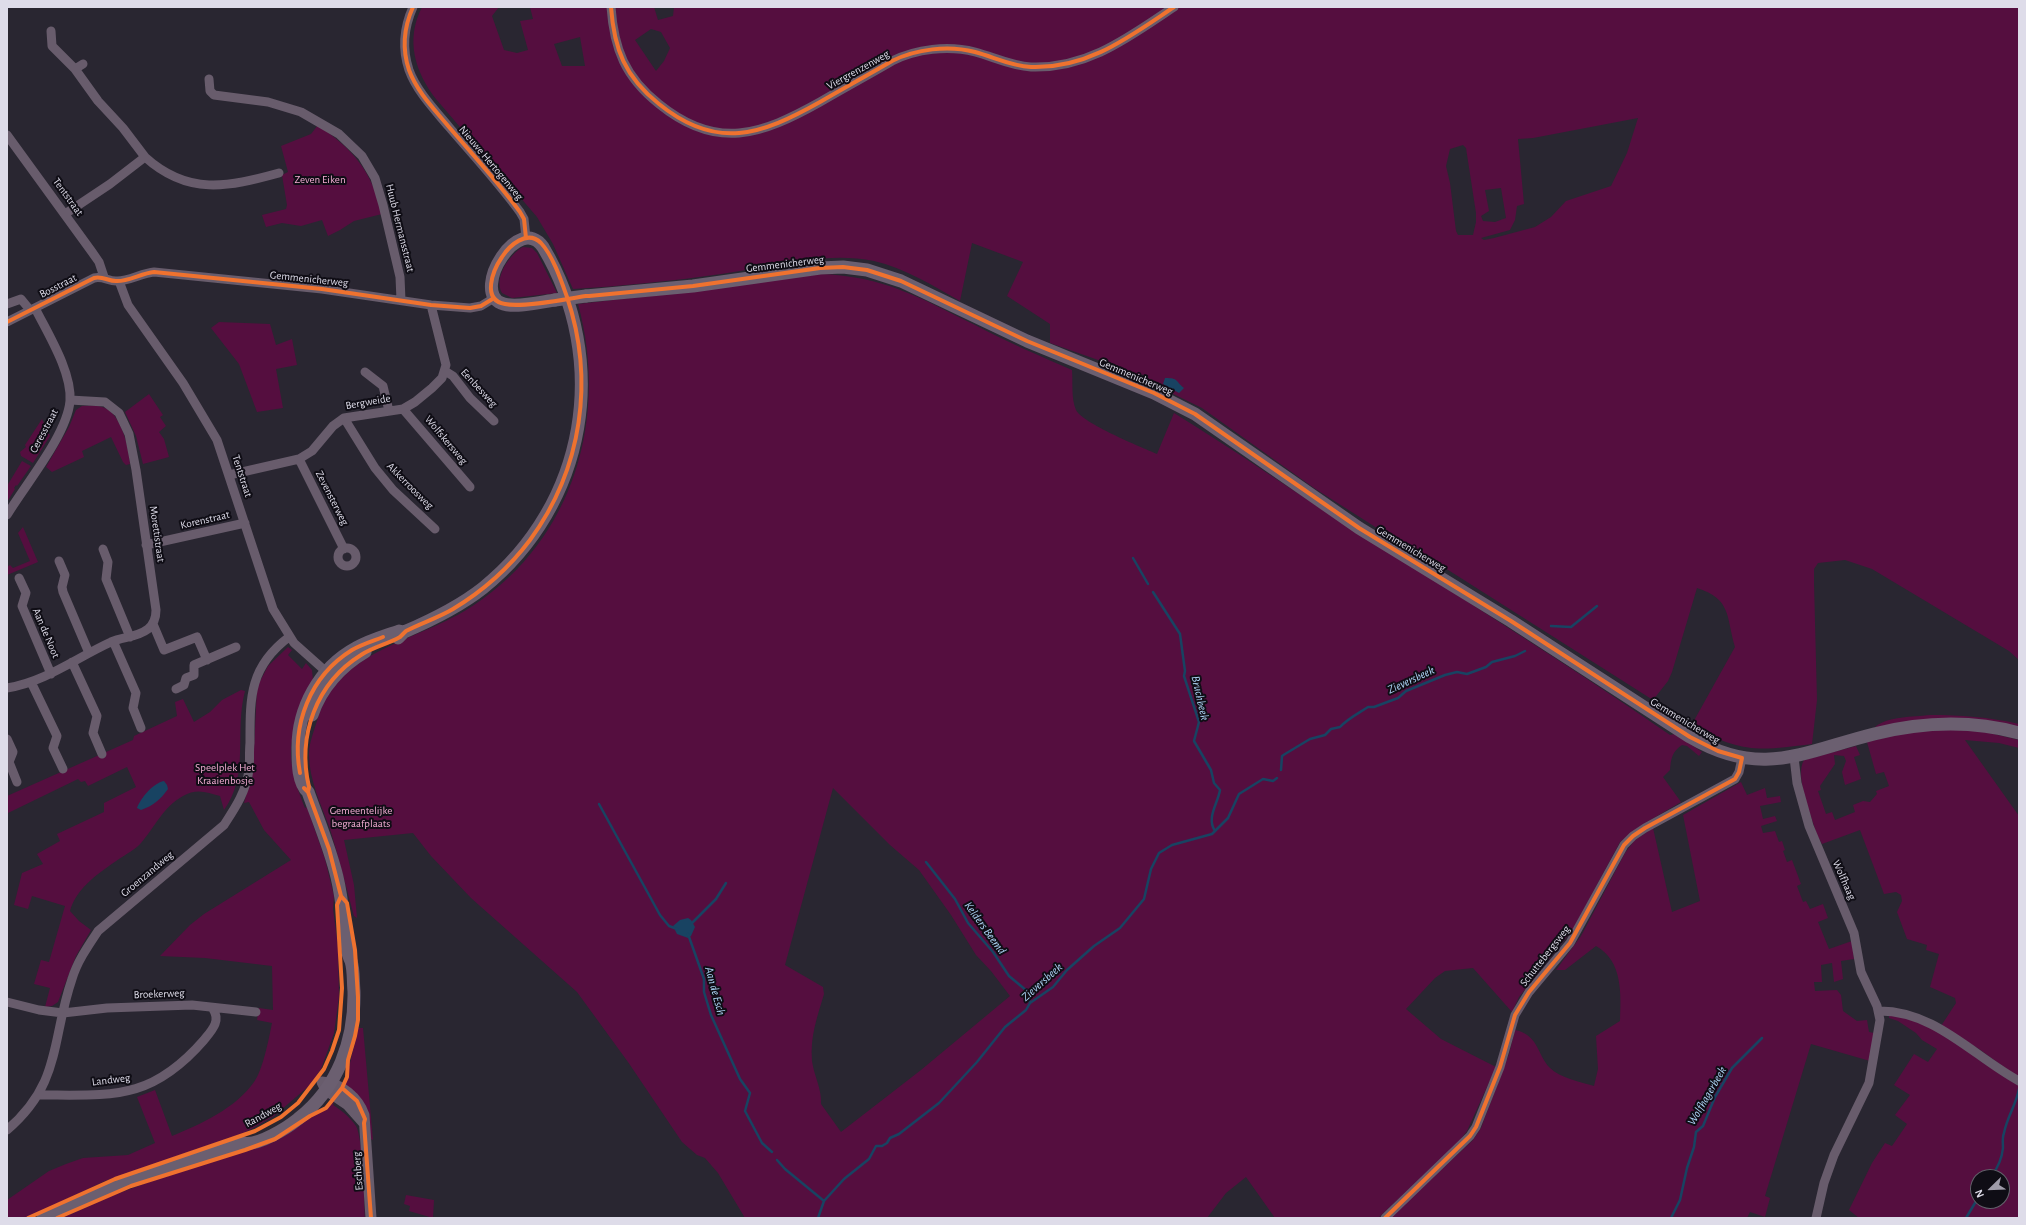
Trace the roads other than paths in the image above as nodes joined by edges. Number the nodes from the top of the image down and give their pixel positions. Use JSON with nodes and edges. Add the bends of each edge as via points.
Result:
{"nodes":[{"id":1,"x":413,"y":7,"type":"edge"},
{"id":2,"x":611,"y":7,"type":"edge"},
{"id":3,"x":1174,"y":7,"type":"edge"},
{"id":4,"x":52,"y":31,"type":"dead end"},
{"id":5,"x":209,"y":79,"type":"dead end"},
{"id":6,"x":7,"y":135,"type":"edge"},
{"id":7,"x":145,"y":157,"type":"junction"},
{"id":8,"x":279,"y":173,"type":"dead end"},
{"id":9,"x":65,"y":214,"type":"junction"},
{"id":10,"x":526,"y":238,"type":"junction"},
{"id":11,"x":104,"y":277,"type":"junction"},
{"id":12,"x":119,"y":281,"type":"junction"},
{"id":13,"x":494,"y":298,"type":"junction"},
{"id":14,"x":401,"y":300,"type":"junction"},
{"id":15,"x":7,"y":304,"type":"edge"},
{"id":16,"x":431,"y":305,"type":"junction"},
{"id":17,"x":32,"y":309,"type":"junction"},
{"id":18,"x":7,"y":322,"type":"edge"},
{"id":19,"x":446,"y":371,"type":"junction"},
{"id":20,"x":365,"y":372,"type":"dead end"},
{"id":21,"x":70,"y":400,"type":"junction"},
{"id":22,"x":403,"y":409,"type":"junction"},
{"id":23,"x":389,"y":411,"type":"junction"},
{"id":24,"x":344,"y":418,"type":"junction"},
{"id":25,"x":494,"y":421,"type":"dead end"},
{"id":26,"x":299,"y":459,"type":"junction"},
{"id":27,"x":230,"y":475,"type":"junction"},
{"id":28,"x":470,"y":487,"type":"dead end"},
{"id":29,"x":7,"y":515,"type":"edge"},
{"id":30,"x":245,"y":523,"type":"junction"},
{"id":31,"x":435,"y":529,"type":"dead end"},
{"id":32,"x":146,"y":546,"type":"junction"},
{"id":33,"x":103,"y":549,"type":"dead end"},
{"id":34,"x":344,"y":549,"type":"dead end"},
{"id":35,"x":60,"y":562,"type":"dead end"},
{"id":36,"x":19,"y":578,"type":"dead end"},
{"id":37,"x":153,"y":624,"type":"junction"},
{"id":38,"x":130,"y":637,"type":"junction"},
{"id":39,"x":289,"y":637,"type":"junction"},
{"id":40,"x":113,"y":642,"type":"junction"},
{"id":41,"x":236,"y":647,"type":"dead end"},
{"id":42,"x":89,"y":653,"type":"junction"},
{"id":43,"x":207,"y":660,"type":"junction"},
{"id":44,"x":72,"y":662,"type":"junction"},
{"id":45,"x":51,"y":674,"type":"junction"},
{"id":46,"x":330,"y":675,"type":"junction"},
{"id":47,"x":31,"y":682,"type":"junction"},
{"id":48,"x":7,"y":688,"type":"edge"},
{"id":49,"x":176,"y":689,"type":"dead end"},
{"id":50,"x":141,"y":728,"type":"dead end"},
{"id":51,"x":2019,"y":733,"type":"edge"},
{"id":52,"x":7,"y":740,"type":"edge"},
{"id":53,"x":102,"y":754,"type":"dead end"},
{"id":54,"x":1794,"y":757,"type":"junction"},
{"id":55,"x":1742,"y":758,"type":"junction"},
{"id":56,"x":63,"y":770,"type":"dead end"},
{"id":57,"x":17,"y":782,"type":"dead end"},
{"id":58,"x":7,"y":1002,"type":"edge"},
{"id":59,"x":213,"y":1009,"type":"junction"},
{"id":60,"x":1878,"y":1011,"type":"junction"},
{"id":61,"x":256,"y":1012,"type":"dead end"},
{"id":62,"x":63,"y":1013,"type":"junction"},
{"id":63,"x":2019,"y":1081,"type":"edge"},
{"id":64,"x":327,"y":1085,"type":"junction"},
{"id":65,"x":39,"y":1095,"type":"junction"},
{"id":66,"x":7,"y":1130,"type":"edge"},
{"id":67,"x":43,"y":1218,"type":"edge"},
{"id":68,"x":370,"y":1218,"type":"edge"},
{"id":69,"x":1385,"y":1218,"type":"edge"},
{"id":70,"x":1816,"y":1218,"type":"edge"}],
"edges":[{"from":1,"to":10,"type":"street","name":"Nieuwe Hertogenweg","via":[[405,41],[406,59],[412,77],[431,104],[520,212]]},
{"from":2,"to":3,"type":"street","name":"Viergrenzenweg","via":[[618,50],[630,72],[645,91],[662,106],[692,125],[731,133],[756,130],[780,123],[909,54],[959,49],[1023,67],[1061,64],[1107,51]]},
{"from":4,"to":7,"type":"street","via":[[52,46],[79,66],[98,101]]},
{"from":5,"to":14,"type":"street","name":"Huub Hermansstraat","via":[[210,91],[214,95],[268,102],[301,112],[322,122],[362,156],[375,178],[384,205],[400,276]]},
{"from":6,"to":9,"type":"street","name":"Tentstraat"},
{"from":7,"to":8,"type":"street","via":[[175,178],[195,184],[234,183]]},
{"from":7,"to":9,"type":"street"},
{"from":9,"to":11,"type":"street","name":"Tentstraat","via":[[97,259]]},
{"from":10,"to":13,"type":"main road","via":[[513,244],[499,262],[491,282]]},
{"from":10,"to":46,"type":"main road","via":[[538,240],[565,292],[581,362],[582,397],[573,452],[560,489],[526,545],[484,587],[456,607],[404,632],[399,631],[358,647],[335,662]]},
{"from":11,"to":12,"type":"street"},
{"from":11,"to":17,"type":"street","name":"Bosstraat","via":[[94,278]]},
{"from":12,"to":14,"type":"street","name":"Gemmenicherweg","via":[[154,272],[322,288]]},
{"from":12,"to":27,"type":"street","name":"Tentstraat","via":[[128,305],[209,424]]},
{"from":13,"to":16,"type":"street","name":"Gemmenicherweg","via":[[476,308]]},
{"from":13,"to":55,"type":"main road","name":"Gemmenicherweg","bridge":true,"via":[[499,303],[508,305],[693,286],[820,268],[867,270],[901,280],[1026,341],[1154,393],[1184,408],[1359,528],[1511,621],[1690,737],[1718,751]]},
{"from":14,"to":16,"type":"street","name":"Gemmenicherweg"},
{"from":15,"to":17,"type":"street","name":"Bosstraat","via":[[21,299]]},
{"from":16,"to":19,"type":"street"},
{"from":17,"to":18,"type":"street","name":"Bosstraat"},
{"from":17,"to":21,"type":"street","name":"Ceresstraat","via":[[64,367]]},
{"from":19,"to":22,"type":"street","name":"Bergweide","via":[[432,388]]},
{"from":19,"to":25,"type":"street","name":"Eenbesweg"},
{"from":20,"to":23,"type":"street","via":[[383,386]]},
{"from":21,"to":29,"type":"street","name":"Ceresstraat","via":[[68,411],[55,439]]},
{"from":21,"to":32,"type":"street","name":"Morettistraat","via":[[105,402],[119,413],[124,422],[133,451]]},
{"from":22,"to":23,"type":"street","name":"Bergweide"},
{"from":22,"to":28,"type":"street","name":"Wolfskersweg"},
{"from":23,"to":24,"type":"street","name":"Bergweide"},
{"from":24,"to":26,"type":"street","name":"Bergweide","via":[[333,426],[312,451]]},
{"from":24,"to":31,"type":"street","name":"Akkerroosweg","via":[[375,468],[393,490]]},
{"from":26,"to":27,"type":"street","name":"Bergweide"},
{"from":26,"to":34,"type":"street","name":"Zevensterweg"},
{"from":27,"to":30,"type":"street","name":"Tentstraat"},
{"from":30,"to":32,"type":"street","name":"Korenstraat"},
{"from":30,"to":39,"type":"street","name":"Tentstraat","via":[[273,609]]},
{"from":32,"to":37,"type":"street","name":"Morettistraat","via":[[156,610]]},
{"from":33,"to":38,"type":"street","via":[[108,562],[106,579]]},
{"from":35,"to":42,"type":"street","via":[[65,578],[63,592]]},
{"from":36,"to":45,"type":"street","name":"Aan de Noot","via":[[26,593],[22,606]]},
{"from":37,"to":38,"type":"street","name":"Aan de Noot","via":[[147,630]]},
{"from":37,"to":43,"type":"street","name":"Morettistraat","via":[[164,650],[197,637]]},
{"from":38,"to":40,"type":"street","name":"Aan de Noot"},
{"from":39,"to":46,"type":"street","name":"Tentstraat"},
{"from":39,"to":62,"type":"street","name":"Groenzandweg","via":[[270,655],[256,675],[250,704],[249,770],[238,803],[224,825],[98,931],[84,952],[72,978]]},
{"from":40,"to":42,"type":"street","name":"Aan de Noot"},
{"from":40,"to":50,"type":"street","via":[[136,693],[133,708]]},
{"from":41,"to":43,"type":"street"},
{"from":42,"to":44,"type":"street","name":"Aan de Noot"},
{"from":43,"to":49,"type":"street","via":[[194,665],[194,675],[186,678],[184,685]]},
{"from":44,"to":45,"type":"street","name":"Aan de Noot"},
{"from":44,"to":53,"type":"street","name":"Aan de Noot","via":[[97,716],[93,733]]},
{"from":45,"to":47,"type":"street","name":"Aan de Noot"},
{"from":46,"to":64,"type":"main road","via":[[316,704],[307,732],[305,749],[310,787],[308,792],[337,878],[348,955],[347,1002],[343,1033]]},
{"from":47,"to":48,"type":"street","name":"Aan de Noot"},
{"from":47,"to":56,"type":"street","via":[[57,736],[53,748]]},
{"from":51,"to":54,"type":"main road","name":"Gemmenicherweg","via":[[1969,724],[1914,726],[1874,734]]},
{"from":52,"to":57,"type":"street","via":[[13,752],[8,762]]},
{"from":54,"to":55,"type":"main road","name":"Gemmenicherweg","via":[[1764,760]]},
{"from":54,"to":60,"type":"street","name":"Wolfhaag","via":[[1797,783],[1811,831],[1854,933],[1861,972]]},
{"from":55,"to":69,"type":"street","name":"Schuttebergsweg","via":[[1735,779],[1645,828],[1627,842],[1570,943],[1529,992],[1515,1015],[1500,1067],[1476,1127],[1470,1136]]},
{"from":58,"to":62,"type":"street","name":"Broekerweg"},
{"from":59,"to":61,"type":"street","name":"Broekerweg"},
{"from":59,"to":62,"type":"street","name":"Broekerweg","via":[[192,1005],[108,1008]]},
{"from":59,"to":65,"type":"street","name":"Landweg","via":[[217,1015],[217,1022],[212,1029],[185,1060],[159,1080],[124,1092]]},
{"from":60,"to":63,"type":"street","via":[[1908,1015],[1930,1023]]},
{"from":60,"to":70,"type":"street","name":"Wolfhaag","via":[[1880,1020],[1869,1083],[1834,1155]]},
{"from":62,"to":65,"type":"street","name":"Groenzandweg","via":[[55,1054]]},
{"from":64,"to":67,"type":"main road","name":"Randweg","via":[[292,1114],[244,1143],[131,1179]]},
{"from":64,"to":68,"type":"street","name":"Eschberg","via":[[364,1123]]},
{"from":65,"to":66,"type":"street","name":"Groenzandweg"}]}
